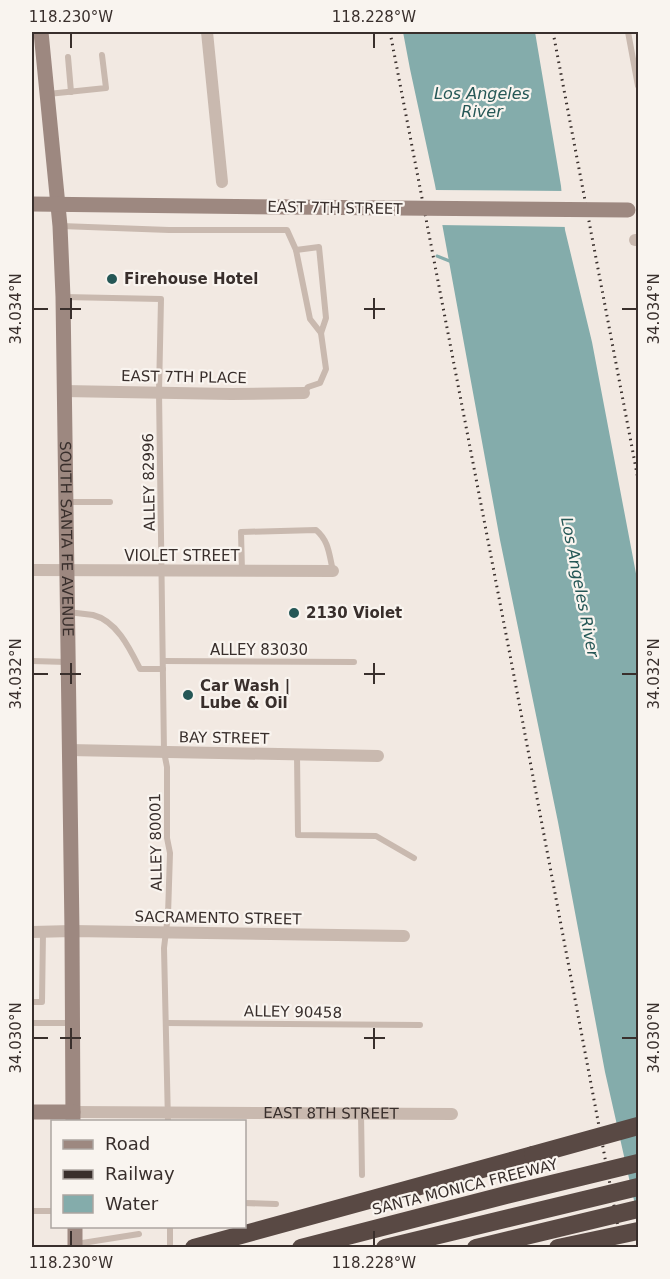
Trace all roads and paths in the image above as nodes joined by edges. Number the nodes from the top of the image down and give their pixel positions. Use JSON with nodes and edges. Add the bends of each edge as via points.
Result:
{"nodes":[{"id":1,"x":41,"y":32,"type":"edge"},
{"id":2,"x":207,"y":32,"type":"edge"},
{"id":3,"x":628,"y":32,"type":"edge"},
{"id":4,"x":102,"y":55,"type":"dead end"},
{"id":5,"x":68,"y":57,"type":"dead end"},
{"id":6,"x":639,"y":86,"type":"edge"},
{"id":7,"x":72,"y":92,"type":"junction"},
{"id":8,"x":47,"y":94,"type":"junction"},
{"id":9,"x":222,"y":182,"type":"dead end"},
{"id":10,"x":32,"y":204,"type":"edge"},
{"id":11,"x":58,"y":204,"type":"junction"},
{"id":12,"x":639,"y":210,"type":"edge"},
{"id":13,"x":60,"y":226,"type":"junction"},
{"id":14,"x":296,"y":250,"type":"junction"},
{"id":15,"x":63,"y":297,"type":"junction"},
{"id":16,"x":321,"y":333,"type":"junction"},
{"id":17,"x":64,"y":391,"type":"junction"},
{"id":18,"x":159,"y":392,"type":"junction"},
{"id":19,"x":304,"y":393,"type":"joint"},
{"id":20,"x":66,"y":502,"type":"junction"},
{"id":21,"x":110,"y":502,"type":"dead end"},
{"id":22,"x":32,"y":570,"type":"edge"},
{"id":23,"x":66,"y":570,"type":"junction"},
{"id":24,"x":162,"y":571,"type":"junction"},
{"id":25,"x":242,"y":571,"type":"junction"},
{"id":26,"x":333,"y":571,"type":"joint"},
{"id":27,"x":68,"y":612,"type":"junction"},
{"id":28,"x":32,"y":661,"type":"edge"},
{"id":29,"x":163,"y":661,"type":"junction"},
{"id":30,"x":68,"y":662,"type":"junction"},
{"id":31,"x":354,"y":662,"type":"dead end"},
{"id":32,"x":163,"y":669,"type":"junction"},
{"id":33,"x":69,"y":750,"type":"junction"},
{"id":34,"x":164,"y":752,"type":"junction"},
{"id":35,"x":297,"y":755,"type":"junction"},
{"id":36,"x":378,"y":756,"type":"dead end"},
{"id":37,"x":414,"y":858,"type":"dead end"},
{"id":38,"x":72,"y":931,"type":"junction"},
{"id":39,"x":37,"y":932,"type":"edge"},
{"id":40,"x":165,"y":932,"type":"junction"},
{"id":41,"x":404,"y":936,"type":"dead end"},
{"id":42,"x":32,"y":1002,"type":"edge"},
{"id":43,"x":32,"y":1023,"type":"edge"},
{"id":44,"x":72,"y":1023,"type":"junction"},
{"id":45,"x":166,"y":1023,"type":"junction"},
{"id":46,"x":420,"y":1025,"type":"dead end"},
{"id":47,"x":32,"y":1112,"type":"edge"},
{"id":48,"x":361,"y":1113,"type":"junction"},
{"id":49,"x":452,"y":1114,"type":"dead end"},
{"id":50,"x":73,"y":1117,"type":"edge"},
{"id":51,"x":168,"y":1117,"type":"edge"},
{"id":52,"x":639,"y":1126,"type":"edge"},
{"id":53,"x":639,"y":1131,"type":"edge"},
{"id":54,"x":533,"y":1155,"type":"junction"},
{"id":55,"x":639,"y":1163,"type":"edge"},
{"id":56,"x":362,"y":1175,"type":"dead end"},
{"id":57,"x":639,"y":1187,"type":"edge"},
{"id":58,"x":246,"y":1203,"type":"edge"},
{"id":59,"x":276,"y":1204,"type":"dead end"},
{"id":60,"x":639,"y":1209,"type":"edge"},
{"id":61,"x":32,"y":1210,"type":"edge"},
{"id":62,"x":51,"y":1211,"type":"edge"},
{"id":63,"x":75,"y":1228,"type":"edge"},
{"id":64,"x":170,"y":1228,"type":"edge"},
{"id":65,"x":639,"y":1231,"type":"edge"},
{"id":66,"x":139,"y":1234,"type":"dead end"},
{"id":67,"x":75,"y":1246,"type":"edge"},
{"id":68,"x":170,"y":1248,"type":"edge"},
{"id":69,"x":194,"y":1248,"type":"edge"},
{"id":70,"x":301,"y":1248,"type":"edge"},
{"id":71,"x":385,"y":1248,"type":"edge"},
{"id":72,"x":476,"y":1248,"type":"edge"},
{"id":73,"x":558,"y":1248,"type":"edge"}],
"edges":[{"from":1,"to":8,"type":"main road","name":"SOUTH SANTA FE AVENUE"},
{"from":2,"to":9,"type":"street"},
{"from":3,"to":6,"type":"lane"},
{"from":4,"to":7,"type":"lane","via":[[106,88]]},
{"from":5,"to":7,"type":"lane"},
{"from":7,"to":8,"type":"lane"},
{"from":8,"to":11,"type":"main road","name":"SOUTH SANTA FE AVENUE"},
{"from":10,"to":11,"type":"main road","name":"EAST 7TH STREET"},
{"from":11,"to":12,"type":"main road","name":"EAST 7TH STREET","bridge":true},
{"from":11,"to":13,"type":"main road","name":"SOUTH SANTA FE AVENUE"},
{"from":13,"to":14,"type":"lane","via":[[288,230]]},
{"from":13,"to":15,"type":"main road","name":"SOUTH SANTA FE AVENUE"},
{"from":14,"to":16,"type":"lane","via":[[310,320]]},
{"from":14,"to":16,"type":"lane","via":[[319,247],[326,318]]},
{"from":15,"to":17,"type":"main road","name":"SOUTH SANTA FE AVENUE"},
{"from":15,"to":18,"type":"lane","name":"ALLEY 82996","via":[[161,299]]},
{"from":16,"to":19,"type":"lane","via":[[326,369],[320,383]]},
{"from":17,"to":18,"type":"street","name":"EAST 7TH PLACE"},
{"from":17,"to":20,"type":"main road","name":"SOUTH SANTA FE AVENUE"},
{"from":18,"to":19,"type":"street","name":"EAST 7TH PLACE"},
{"from":18,"to":24,"type":"lane","name":"ALLEY 82996"},
{"from":20,"to":21,"type":"lane"},
{"from":20,"to":23,"type":"main road","name":"SOUTH SANTA FE AVENUE"},
{"from":22,"to":23,"type":"street","name":"VIOLET STREET"},
{"from":23,"to":24,"type":"street","name":"VIOLET STREET"},
{"from":23,"to":27,"type":"main road","name":"SOUTH SANTA FE AVENUE"},
{"from":24,"to":25,"type":"street","name":"VIOLET STREET"},
{"from":24,"to":29,"type":"lane","name":"ALLEY 82996"},
{"from":25,"to":26,"type":"street","name":"VIOLET STREET"},
{"from":25,"to":26,"type":"lane","via":[[241,532],[316,530],[327,542]]},
{"from":27,"to":30,"type":"main road","name":"SOUTH SANTA FE AVENUE"},
{"from":27,"to":32,"type":"lane","via":[[95,616],[110,624],[140,669]]},
{"from":28,"to":30,"type":"lane"},
{"from":29,"to":31,"type":"lane","name":"ALLEY 83030"},
{"from":29,"to":32,"type":"lane","name":"ALLEY 80001"},
{"from":30,"to":33,"type":"main road","name":"SOUTH SANTA FE AVENUE"},
{"from":32,"to":34,"type":"lane","name":"ALLEY 80001"},
{"from":33,"to":34,"type":"street","name":"BAY STREET"},
{"from":33,"to":38,"type":"main road","name":"SOUTH SANTA FE AVENUE"},
{"from":34,"to":35,"type":"street","name":"BAY STREET"},
{"from":34,"to":40,"type":"lane","name":"ALLEY 80001","via":[[170,854]]},
{"from":35,"to":36,"type":"street","name":"BAY STREET"},
{"from":35,"to":37,"type":"lane","via":[[298,835],[376,836]]},
{"from":38,"to":39,"type":"street","name":"SACRAMENTO STREET"},
{"from":38,"to":40,"type":"street","name":"SACRAMENTO STREET"},
{"from":38,"to":44,"type":"main road","name":"SOUTH SANTA FE AVENUE"},
{"from":39,"to":42,"type":"lane","via":[[42,1002]]},
{"from":40,"to":41,"type":"street","name":"SACRAMENTO STREET"},
{"from":40,"to":45,"type":"lane","name":"ALLEY 80001"},
{"from":43,"to":44,"type":"lane"},
{"from":44,"to":50,"type":"main road","name":"SOUTH SANTA FE AVENUE"},
{"from":45,"to":46,"type":"lane","name":"ALLEY 90458"},
{"from":45,"to":51,"type":"lane","name":"ALLEY 80001"},
{"from":47,"to":50,"type":"main road","name":"EAST 8TH STREET"},
{"from":48,"to":49,"type":"street","name":"EAST 8TH STREET"},
{"from":48,"to":51,"type":"street","name":"EAST 8TH STREET"},
{"from":48,"to":56,"type":"lane"},
{"from":50,"to":51,"type":"street","name":"EAST 8TH STREET"},
{"from":52,"to":54,"type":"highway","bridge":true},
{"from":53,"to":54,"type":"highway","bridge":true},
{"from":54,"to":69,"type":"highway"},
{"from":55,"to":70,"type":"highway","name":"SANTA MONICA FREEWAY","bridge":true},
{"from":57,"to":71,"type":"highway","bridge":true},
{"from":58,"to":59,"type":"lane"},
{"from":60,"to":72,"type":"highway","bridge":true},
{"from":61,"to":62,"type":"lane"},
{"from":63,"to":67,"type":"main road"},
{"from":64,"to":68,"type":"lane"},
{"from":65,"to":73,"type":"highway","bridge":true},
{"from":66,"to":67,"type":"lane"}]}
